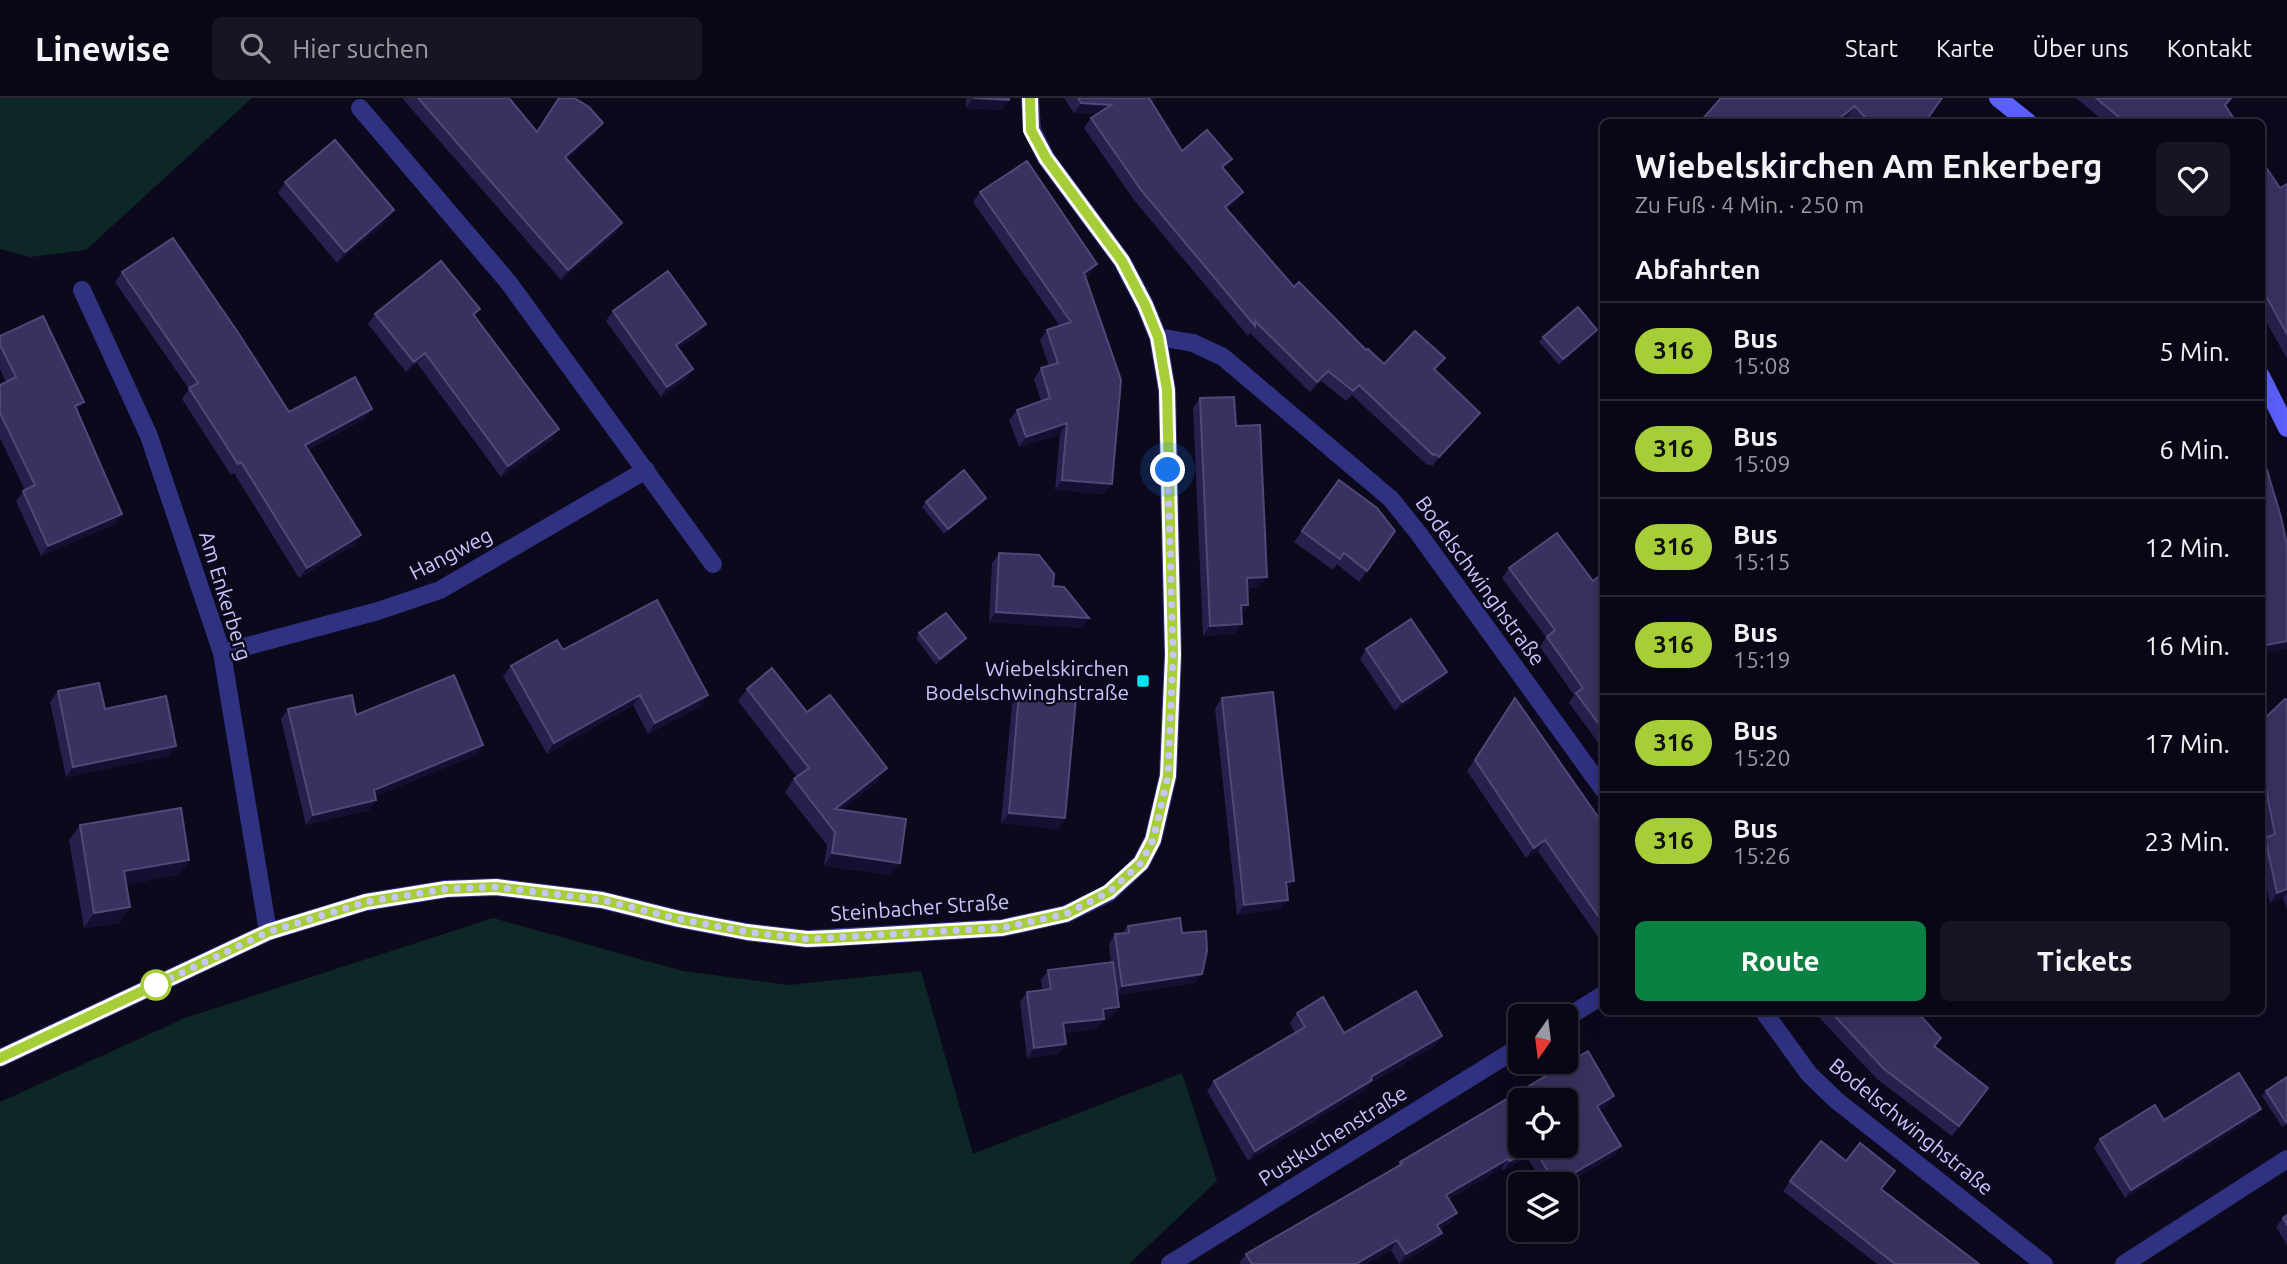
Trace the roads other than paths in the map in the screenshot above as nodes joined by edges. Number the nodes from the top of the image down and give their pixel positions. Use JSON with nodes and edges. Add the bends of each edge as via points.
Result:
{"nodes":[{"id":1,"x":1030,"y":98,"type":"edge"},
{"id":2,"x":1998,"y":98,"type":"edge"},
{"id":3,"x":360,"y":108,"type":"dead end"},
{"id":4,"x":2024,"y":119,"type":"edge"},
{"id":5,"x":82,"y":290,"type":"dead end"},
{"id":6,"x":1158,"y":337,"type":"junction"},
{"id":7,"x":2265,"y":384,"type":"edge"},
{"id":8,"x":2287,"y":428,"type":"edge"},
{"id":9,"x":646,"y":470,"type":"junction"},
{"id":10,"x":713,"y":564,"type":"dead end"},
{"id":11,"x":222,"y":653,"type":"junction"},
{"id":12,"x":1600,"y":785,"type":"edge"},
{"id":13,"x":268,"y":932,"type":"junction"},
{"id":14,"x":1600,"y":997,"type":"edge"},
{"id":15,"x":1578,"y":1011,"type":"edge"},
{"id":16,"x":1765,"y":1015,"type":"edge"},
{"id":17,"x":1508,"y":1054,"type":"edge"},
{"id":18,"x":0,"y":1058,"type":"edge"},
{"id":19,"x":2287,"y":1159,"type":"edge"},
{"id":20,"x":1170,"y":1264,"type":"edge"},
{"id":21,"x":2044,"y":1264,"type":"edge"},
{"id":22,"x":2124,"y":1264,"type":"edge"}],
"edges":[{"from":1,"to":6,"type":"street","name":"Steinbacher Straße","via":[[1031,130],[1046,158],[1122,261]]},
{"from":2,"to":4,"type":"main road"},
{"from":3,"to":9,"type":"street","via":[[509,284]]},
{"from":5,"to":11,"type":"street","name":"Am Enkerberg","via":[[149,436]]},
{"from":6,"to":12,"type":"street","name":"Bodelschwinghstraße","via":[[1194,343],[1223,357],[1391,499]]},
{"from":6,"to":13,"type":"street","name":"Steinbacher Straße","via":[[1167,403],[1173,655],[1168,776],[1147,852],[1109,892],[1066,914],[1002,928],[807,939],[747,932],[602,900],[496,887],[446,889],[366,902]]},
{"from":7,"to":8,"type":"main road"},
{"from":9,"to":10,"type":"street"},
{"from":9,"to":11,"type":"street","name":"Hangweg","via":[[440,590]]},
{"from":11,"to":13,"type":"street","name":"Am Enkerberg"},
{"from":13,"to":18,"type":"street","name":"Steinbacher Straße"},
{"from":14,"to":15,"type":"street"},
{"from":16,"to":21,"type":"street","name":"Bodelschwinghstraße","via":[[1809,1074],[1836,1100]]},
{"from":17,"to":20,"type":"street","name":"Pustkuchenstraße"},
{"from":19,"to":22,"type":"street"}]}
